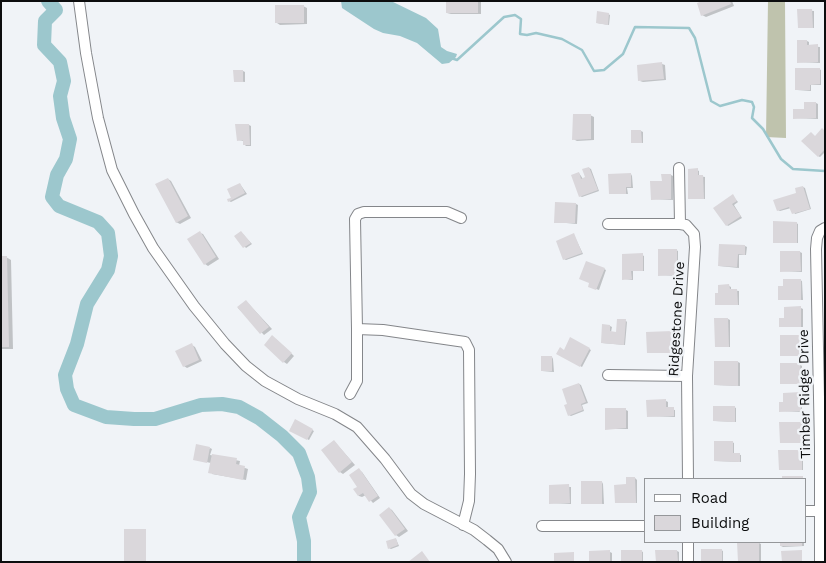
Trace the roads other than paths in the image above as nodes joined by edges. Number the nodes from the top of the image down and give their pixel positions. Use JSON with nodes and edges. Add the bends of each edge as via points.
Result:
{"nodes":[{"id":1,"x":79,"y":1,"type":"edge"},
{"id":2,"x":679,"y":168,"type":"dead end"},
{"id":3,"x":460,"y":218,"type":"dead end"},
{"id":4,"x":608,"y":224,"type":"dead end"},
{"id":5,"x":680,"y":224,"type":"junction"},
{"id":6,"x":825,"y":228,"type":"edge"},
{"id":7,"x":358,"y":330,"type":"junction"},
{"id":8,"x":608,"y":376,"type":"dead end"},
{"id":9,"x":687,"y":376,"type":"junction"},
{"id":10,"x":350,"y":394,"type":"dead end"},
{"id":11,"x":688,"y":478,"type":"edge"},
{"id":12,"x":820,"y":510,"type":"junction"},
{"id":13,"x":806,"y":511,"type":"edge"},
{"id":14,"x":463,"y":525,"type":"junction"},
{"id":15,"x":542,"y":526,"type":"dead end"},
{"id":16,"x":644,"y":526,"type":"edge"},
{"id":17,"x":688,"y":543,"type":"edge"},
{"id":18,"x":506,"y":562,"type":"edge"},
{"id":19,"x":688,"y":562,"type":"edge"},
{"id":20,"x":820,"y":562,"type":"edge"}],
"edges":[{"from":1,"to":14,"type":"street","via":[[98,118],[112,170],[154,248],[194,306],[246,366],[265,381],[357,427],[411,494]]},
{"from":2,"to":5,"type":"street"},
{"from":3,"to":7,"type":"street","via":[[447,212],[358,214],[355,219]]},
{"from":4,"to":5,"type":"street"},
{"from":5,"to":9,"type":"street","name":"Ridgestone Drive","via":[[692,230],[695,246]]},
{"from":6,"to":12,"type":"street","name":"Timber Ridge Drive","via":[[817,238],[816,249]]},
{"from":7,"to":10,"type":"street","via":[[357,381]]},
{"from":7,"to":14,"type":"street","via":[[383,330],[465,342],[469,350],[470,492]]},
{"from":8,"to":9,"type":"street"},
{"from":9,"to":11,"type":"street","name":"Ridgestone Drive"},
{"from":12,"to":13,"type":"street"},
{"from":12,"to":20,"type":"street","name":"Timber Ridge Drive"},
{"from":14,"to":18,"type":"street","via":[[488,540]]},
{"from":15,"to":16,"type":"street"},
{"from":17,"to":19,"type":"street"}]}
